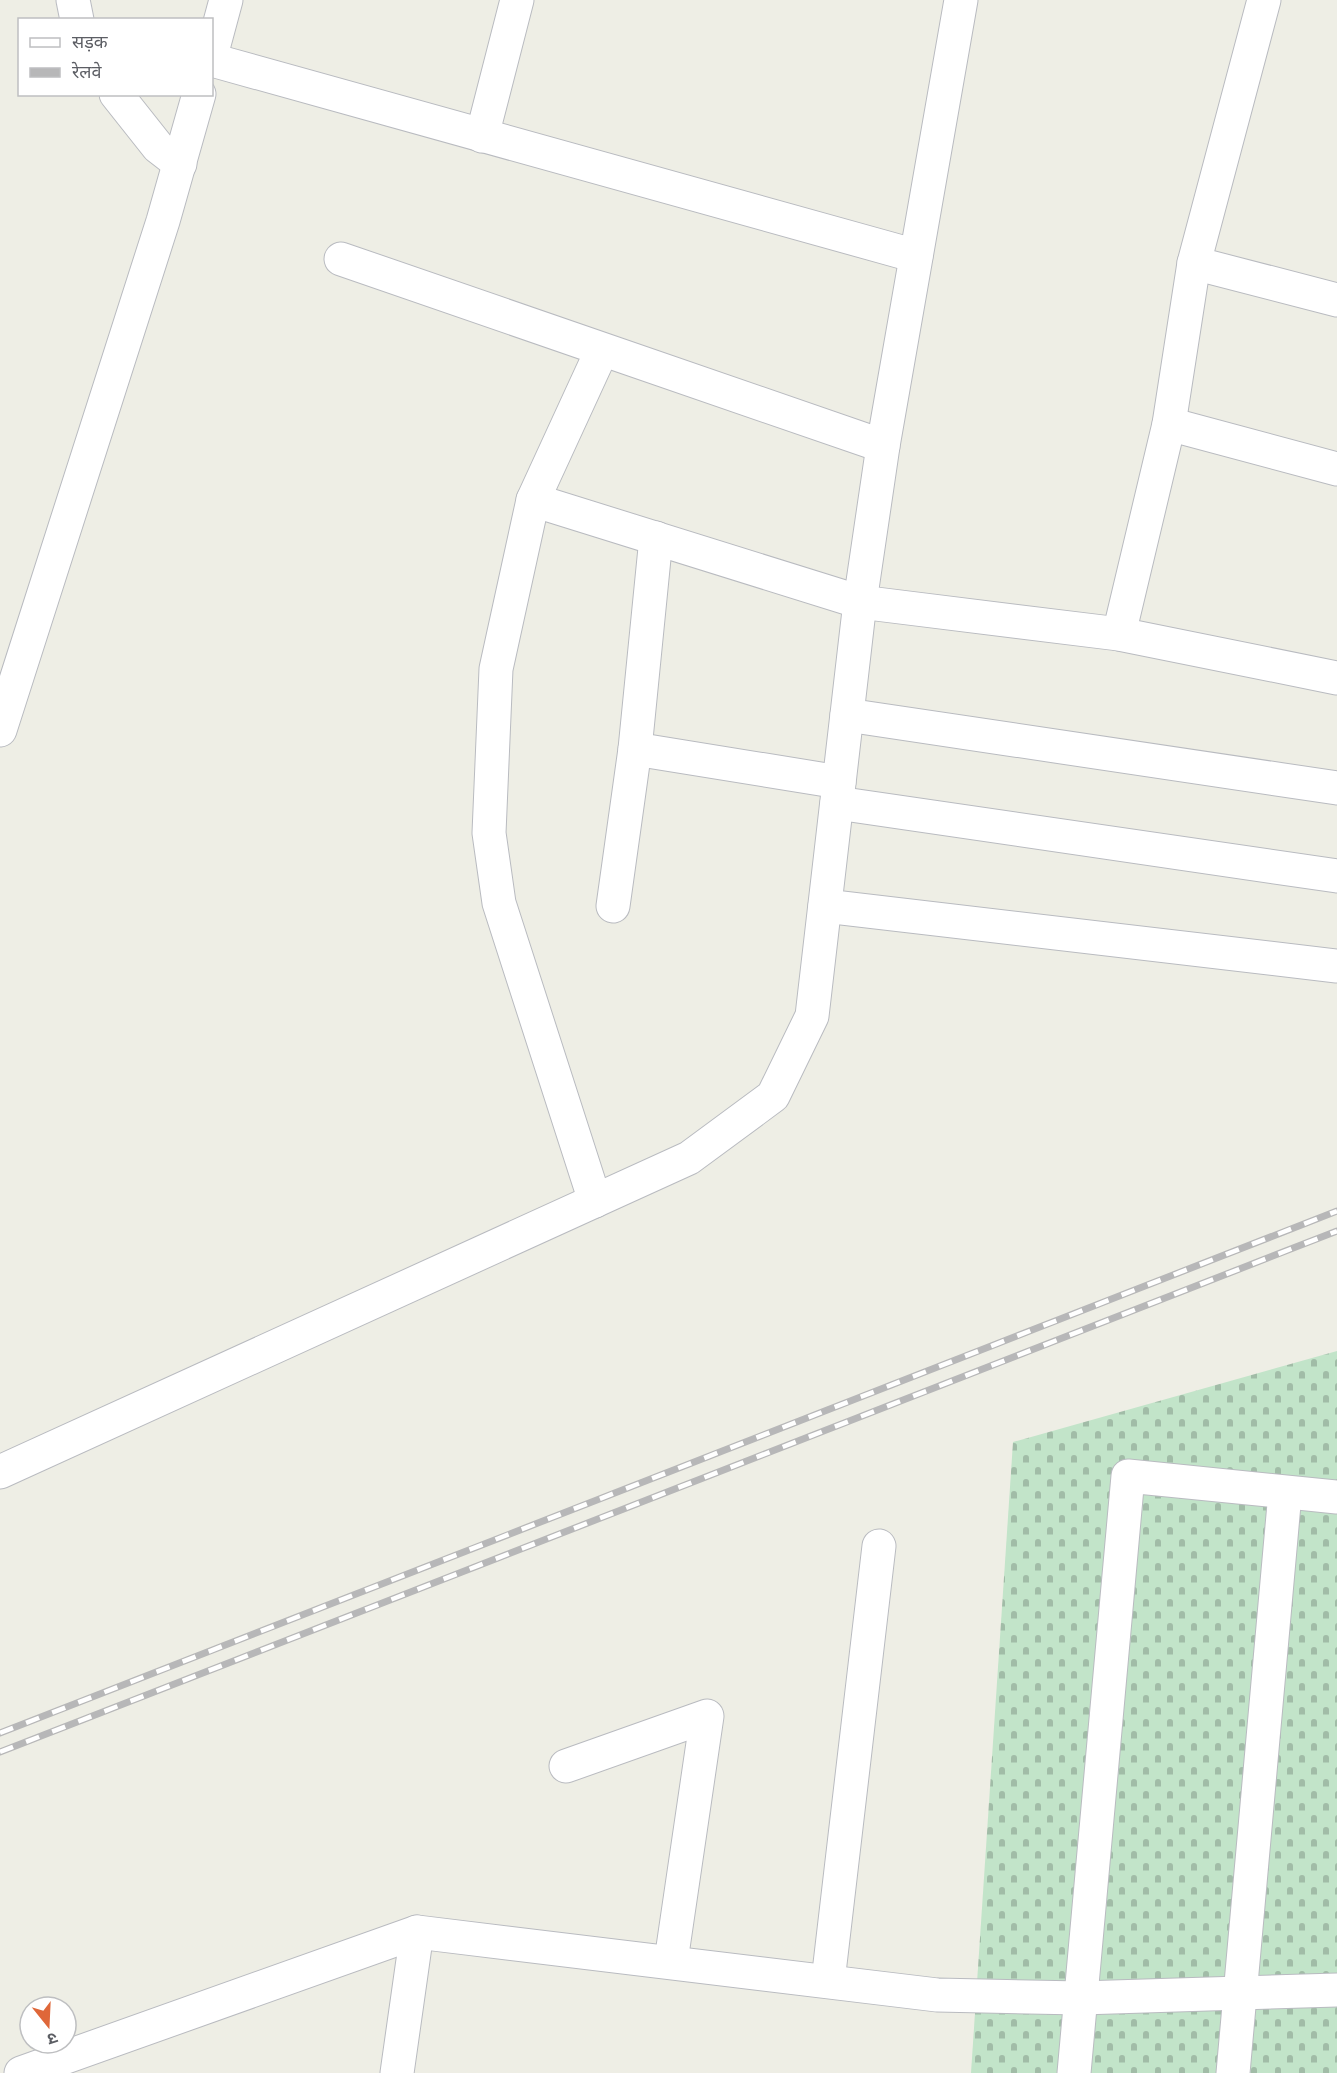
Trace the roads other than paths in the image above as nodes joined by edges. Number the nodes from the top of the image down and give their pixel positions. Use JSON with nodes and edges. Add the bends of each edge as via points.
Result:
{"nodes":[{"id":1,"x":73,"y":0,"type":"edge"},
{"id":2,"x":226,"y":0,"type":"edge"},
{"id":3,"x":517,"y":0,"type":"edge"},
{"id":4,"x":961,"y":0,"type":"edge"},
{"id":5,"x":1264,"y":0,"type":"edge"},
{"id":6,"x":77,"y":18,"type":"edge"},
{"id":7,"x":213,"y":48,"type":"edge"},
{"id":8,"x":213,"y":60,"type":"edge"},
{"id":9,"x":118,"y":96,"type":"edge"},
{"id":10,"x":199,"y":96,"type":"edge"},
{"id":11,"x":482,"y":136,"type":"junction"},
{"id":12,"x":180,"y":164,"type":"junction"},
{"id":13,"x":916,"y":256,"type":"junction"},
{"id":14,"x":341,"y":260,"type":"dead end"},
{"id":15,"x":1194,"y":263,"type":"junction"},
{"id":16,"x":1337,"y":300,"type":"edge"},
{"id":17,"x":602,"y":350,"type":"junction"},
{"id":18,"x":1169,"y":424,"type":"junction"},
{"id":19,"x":882,"y":446,"type":"junction"},
{"id":20,"x":1337,"y":469,"type":"edge"},
{"id":21,"x":533,"y":500,"type":"junction"},
{"id":22,"x":656,"y":538,"type":"junction"},
{"id":23,"x":860,"y":602,"type":"junction"},
{"id":24,"x":1119,"y":633,"type":"junction"},
{"id":25,"x":1337,"y":678,"type":"edge"},
{"id":26,"x":846,"y":715,"type":"junction"},
{"id":27,"x":0,"y":730,"type":"edge"},
{"id":28,"x":635,"y":748,"type":"junction"},
{"id":29,"x":1337,"y":788,"type":"edge"},
{"id":30,"x":838,"y":792,"type":"junction"},
{"id":31,"x":1337,"y":876,"type":"edge"},
{"id":32,"x":613,"y":906,"type":"dead end"},
{"id":33,"x":825,"y":906,"type":"junction"},
{"id":34,"x":1337,"y":966,"type":"edge"},
{"id":35,"x":596,"y":1201,"type":"junction"},
{"id":36,"x":0,"y":1472,"type":"edge"},
{"id":37,"x":1285,"y":1493,"type":"junction"},
{"id":38,"x":1337,"y":1497,"type":"edge"},
{"id":39,"x":879,"y":1546,"type":"dead end"},
{"id":40,"x":566,"y":1767,"type":"dead end"},
{"id":41,"x":417,"y":1932,"type":"junction"},
{"id":42,"x":671,"y":1961,"type":"junction"},
{"id":43,"x":828,"y":1981,"type":"junction"},
{"id":44,"x":1337,"y":1990,"type":"edge"},
{"id":45,"x":1239,"y":1993,"type":"junction"},
{"id":46,"x":1081,"y":1998,"type":"junction"},
{"id":47,"x":21,"y":2073,"type":"edge"},
{"id":48,"x":397,"y":2073,"type":"edge"},
{"id":49,"x":1074,"y":2073,"type":"edge"},
{"id":50,"x":1233,"y":2073,"type":"edge"}],
"edges":[{"from":1,"to":6,"type":"street"},
{"from":2,"to":7,"type":"street"},
{"from":3,"to":11,"type":"street"},
{"from":4,"to":13,"type":"street"},
{"from":5,"to":15,"type":"street"},
{"from":8,"to":11,"type":"street"},
{"from":9,"to":12,"type":"street","via":[[158,147]]},
{"from":10,"to":12,"type":"street"},
{"from":11,"to":13,"type":"street"},
{"from":12,"to":27,"type":"street"},
{"from":13,"to":19,"type":"street"},
{"from":14,"to":17,"type":"street"},
{"from":15,"to":16,"type":"street"},
{"from":15,"to":18,"type":"street"},
{"from":17,"to":19,"type":"street"},
{"from":17,"to":21,"type":"street"},
{"from":18,"to":20,"type":"street"},
{"from":18,"to":24,"type":"street"},
{"from":19,"to":23,"type":"street"},
{"from":21,"to":22,"type":"street"},
{"from":21,"to":35,"type":"street","via":[[496,669],[489,833],[499,903]]},
{"from":22,"to":23,"type":"street"},
{"from":22,"to":28,"type":"street"},
{"from":23,"to":24,"type":"street"},
{"from":23,"to":26,"type":"street"},
{"from":24,"to":25,"type":"street"},
{"from":26,"to":29,"type":"street"},
{"from":26,"to":30,"type":"street"},
{"from":28,"to":30,"type":"street"},
{"from":28,"to":32,"type":"street"},
{"from":30,"to":31,"type":"street"},
{"from":30,"to":33,"type":"street"},
{"from":33,"to":34,"type":"street"},
{"from":33,"to":35,"type":"street","via":[[812,1016],[772,1096],[689,1158]]},
{"from":35,"to":36,"type":"street"},
{"from":37,"to":38,"type":"street"},
{"from":37,"to":45,"type":"street"},
{"from":37,"to":46,"type":"street","via":[[1128,1476]]},
{"from":39,"to":43,"type":"street"},
{"from":40,"to":42,"type":"street","via":[[707,1716]]},
{"from":41,"to":42,"type":"street"},
{"from":41,"to":47,"type":"street"},
{"from":41,"to":48,"type":"street"},
{"from":42,"to":43,"type":"street"},
{"from":43,"to":46,"type":"street","via":[[937,1995]]},
{"from":44,"to":45,"type":"street"},
{"from":45,"to":46,"type":"street"},
{"from":45,"to":50,"type":"street"},
{"from":46,"to":49,"type":"street"}]}
